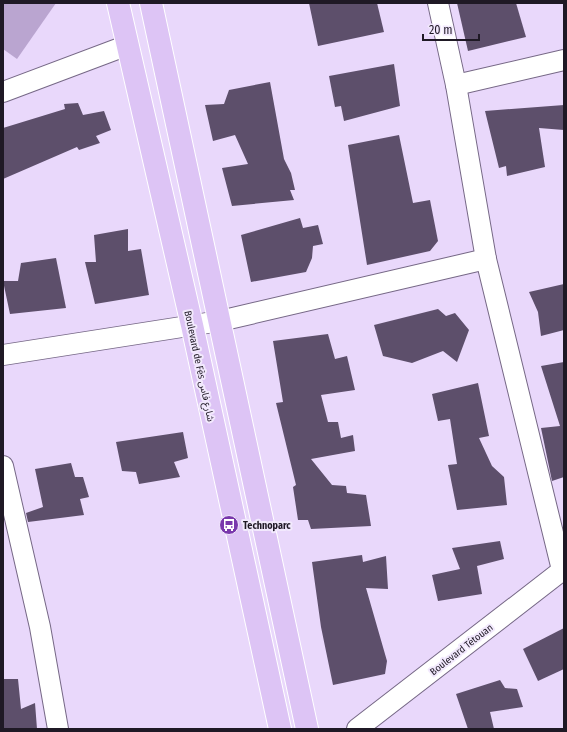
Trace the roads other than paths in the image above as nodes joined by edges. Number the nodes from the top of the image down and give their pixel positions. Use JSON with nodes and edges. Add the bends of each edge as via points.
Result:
{"nodes":[{"id":1,"x":118,"y":3,"type":"edge"},
{"id":2,"x":151,"y":3,"type":"edge"},
{"id":3,"x":438,"y":3,"type":"edge"},
{"id":4,"x":128,"y":45,"type":"junction"},
{"id":5,"x":564,"y":60,"type":"edge"},
{"id":6,"x":456,"y":85,"type":"junction"},
{"id":7,"x":3,"y":92,"type":"edge"},
{"id":8,"x":486,"y":259,"type":"junction"},
{"id":9,"x":220,"y":321,"type":"junction"},
{"id":10,"x":192,"y":325,"type":"junction"},
{"id":11,"x":3,"y":355,"type":"edge"},
{"id":12,"x":3,"y":466,"type":"edge"},
{"id":13,"x":563,"y":569,"type":"edge"},
{"id":14,"x":58,"y":729,"type":"edge"},
{"id":15,"x":280,"y":729,"type":"edge"},
{"id":16,"x":307,"y":729,"type":"edge"},
{"id":17,"x":357,"y":729,"type":"edge"}],
"edges":[{"from":1,"to":4,"type":"main road","name":"Boulevard de Fès شارع فاس"},
{"from":2,"to":9,"type":"main road"},
{"from":3,"to":6,"type":"street"},
{"from":4,"to":7,"type":"street"},
{"from":4,"to":10,"type":"main road","name":"Boulevard de Fès شارع فاس"},
{"from":5,"to":6,"type":"street"},
{"from":6,"to":8,"type":"street"},
{"from":8,"to":9,"type":"street"},
{"from":8,"to":13,"type":"street"},
{"from":9,"to":10,"type":"street"},
{"from":9,"to":16,"type":"main road"},
{"from":10,"to":11,"type":"street"},
{"from":10,"to":15,"type":"main road","name":"Boulevard de Fès شارع فاس"},
{"from":12,"to":14,"type":"street","via":[[40,627]]},
{"from":13,"to":17,"type":"street","name":"Boulevard Tétouan"}]}
